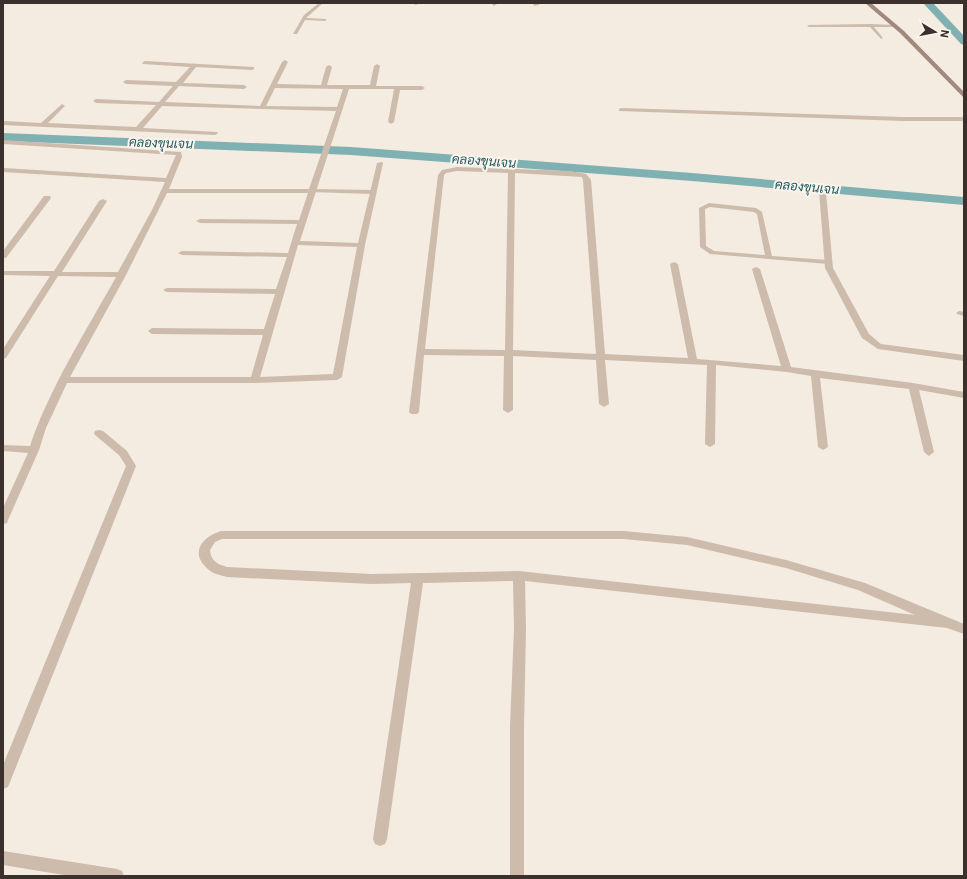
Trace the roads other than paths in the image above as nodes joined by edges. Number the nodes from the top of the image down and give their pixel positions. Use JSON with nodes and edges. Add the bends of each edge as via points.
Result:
{"nodes":[{"id":1,"x":321,"y":3,"type":"edge"},
{"id":2,"x":868,"y":3,"type":"edge"},
{"id":3,"x":303,"y":19,"type":"junction"},
{"id":4,"x":325,"y":20,"type":"dead end"},
{"id":5,"x":808,"y":26,"type":"dead end"},
{"id":6,"x":870,"y":26,"type":"junction"},
{"id":7,"x":895,"y":26,"type":"junction"},
{"id":8,"x":295,"y":33,"type":"dead end"},
{"id":9,"x":881,"y":38,"type":"dead end"},
{"id":10,"x":285,"y":62,"type":"dead end"},
{"id":11,"x":145,"y":64,"type":"dead end"},
{"id":12,"x":195,"y":66,"type":"junction"},
{"id":13,"x":378,"y":66,"type":"dead end"},
{"id":14,"x":329,"y":67,"type":"dead end"},
{"id":15,"x":252,"y":68,"type":"dead end"},
{"id":16,"x":126,"y":82,"type":"dead end"},
{"id":17,"x":179,"y":85,"type":"junction"},
{"id":18,"x":273,"y":86,"type":"junction"},
{"id":19,"x":244,"y":87,"type":"dead end"},
{"id":20,"x":323,"y":87,"type":"junction"},
{"id":21,"x":347,"y":87,"type":"junction"},
{"id":22,"x":372,"y":88,"type":"junction"},
{"id":23,"x":397,"y":88,"type":"junction"},
{"id":24,"x":422,"y":88,"type":"dead end"},
{"id":25,"x":964,"y":96,"type":"edge"},
{"id":26,"x":96,"y":102,"type":"dead end"},
{"id":27,"x":161,"y":105,"type":"junction"},
{"id":28,"x":62,"y":106,"type":"dead end"},
{"id":29,"x":262,"y":107,"type":"junction"},
{"id":30,"x":340,"y":108,"type":"junction"},
{"id":31,"x":621,"y":110,"type":"dead end"},
{"id":32,"x":964,"y":119,"type":"edge"},
{"id":33,"x":391,"y":122,"type":"dead end"},
{"id":34,"x":3,"y":123,"type":"edge"},
{"id":35,"x":43,"y":125,"type":"junction"},
{"id":36,"x":137,"y":130,"type":"junction"},
{"id":37,"x":215,"y":133,"type":"dead end"},
{"id":38,"x":3,"y":142,"type":"edge"},
{"id":39,"x":380,"y":163,"type":"dead end"},
{"id":40,"x":3,"y":170,"type":"edge"},
{"id":41,"x":512,"y":171,"type":"junction"},
{"id":42,"x":169,"y":180,"type":"junction"},
{"id":43,"x":165,"y":191,"type":"junction"},
{"id":44,"x":312,"y":191,"type":"junction"},
{"id":45,"x":373,"y":192,"type":"junction"},
{"id":46,"x":822,"y":192,"type":"dead end"},
{"id":47,"x":47,"y":198,"type":"dead end"},
{"id":48,"x":103,"y":201,"type":"dead end"},
{"id":49,"x":200,"y":221,"type":"dead end"},
{"id":50,"x":301,"y":222,"type":"junction"},
{"id":51,"x":295,"y":243,"type":"junction"},
{"id":52,"x":361,"y":244,"type":"junction"},
{"id":53,"x":182,"y":253,"type":"dead end"},
{"id":54,"x":291,"y":255,"type":"junction"},
{"id":55,"x":3,"y":256,"type":"edge"},
{"id":56,"x":769,"y":257,"type":"junction"},
{"id":57,"x":828,"y":262,"type":"junction"},
{"id":58,"x":674,"y":264,"type":"dead end"},
{"id":59,"x":756,"y":269,"type":"dead end"},
{"id":60,"x":3,"y":273,"type":"edge"},
{"id":61,"x":56,"y":273,"type":"junction"},
{"id":62,"x":122,"y":275,"type":"junction"},
{"id":63,"x":166,"y":290,"type":"dead end"},
{"id":64,"x":279,"y":292,"type":"junction"},
{"id":65,"x":152,"y":331,"type":"dead end"},
{"id":66,"x":267,"y":332,"type":"junction"},
{"id":67,"x":420,"y":352,"type":"junction"},
{"id":68,"x":508,"y":353,"type":"junction"},
{"id":69,"x":3,"y":356,"type":"edge"},
{"id":70,"x":601,"y":356,"type":"junction"},
{"id":71,"x":964,"y":358,"type":"edge"},
{"id":72,"x":693,"y":360,"type":"junction"},
{"id":73,"x":712,"y":362,"type":"junction"},
{"id":74,"x":787,"y":369,"type":"junction"},
{"id":75,"x":815,"y":374,"type":"junction"},
{"id":76,"x":64,"y":380,"type":"junction"},
{"id":77,"x":255,"y":380,"type":"junction"},
{"id":78,"x":913,"y":386,"type":"junction"},
{"id":79,"x":964,"y":395,"type":"edge"},
{"id":80,"x":604,"y":404,"type":"dead end"},
{"id":81,"x":508,"y":410,"type":"dead end"},
{"id":82,"x":414,"y":412,"type":"dead end"},
{"id":83,"x":99,"y":433,"type":"dead end"},
{"id":84,"x":710,"y":444,"type":"dead end"},
{"id":85,"x":3,"y":448,"type":"edge"},
{"id":86,"x":823,"y":448,"type":"dead end"},
{"id":87,"x":34,"y":450,"type":"junction"},
{"id":88,"x":929,"y":452,"type":"dead end"},
{"id":89,"x":3,"y":520,"type":"edge"},
{"id":90,"x":519,"y":576,"type":"junction"},
{"id":91,"x":418,"y":578,"type":"junction"},
{"id":92,"x":947,"y":623,"type":"junction"},
{"id":93,"x":964,"y":628,"type":"edge"},
{"id":94,"x":3,"y":782,"type":"edge"},
{"id":95,"x":380,"y":839,"type":"dead end"},
{"id":96,"x":3,"y":858,"type":"edge"},
{"id":97,"x":92,"y":874,"type":"edge"},
{"id":98,"x":113,"y":876,"type":"edge"},
{"id":99,"x":517,"y":876,"type":"edge"}],
"edges":[{"from":1,"to":3,"type":"lane"},
{"from":2,"to":7,"type":"street"},
{"from":3,"to":4,"type":"lane"},
{"from":3,"to":8,"type":"lane"},
{"from":5,"to":6,"type":"lane"},
{"from":6,"to":7,"type":"lane"},
{"from":6,"to":9,"type":"lane"},
{"from":7,"to":25,"type":"street"},
{"from":10,"to":18,"type":"street"},
{"from":11,"to":12,"type":"street"},
{"from":12,"to":15,"type":"street"},
{"from":12,"to":17,"type":"street"},
{"from":13,"to":22,"type":"street"},
{"from":14,"to":20,"type":"street"},
{"from":16,"to":17,"type":"street"},
{"from":17,"to":19,"type":"street"},
{"from":17,"to":27,"type":"street"},
{"from":18,"to":20,"type":"street"},
{"from":18,"to":29,"type":"street"},
{"from":20,"to":21,"type":"street"},
{"from":21,"to":22,"type":"street"},
{"from":21,"to":30,"type":"street"},
{"from":22,"to":23,"type":"street"},
{"from":23,"to":24,"type":"street"},
{"from":23,"to":33,"type":"street"},
{"from":26,"to":27,"type":"street"},
{"from":27,"to":29,"type":"street"},
{"from":27,"to":36,"type":"street"},
{"from":28,"to":35,"type":"street"},
{"from":29,"to":30,"type":"street"},
{"from":30,"to":44,"type":"street"},
{"from":31,"to":32,"type":"lane","via":[[903,120]]},
{"from":34,"to":35,"type":"street"},
{"from":35,"to":36,"type":"street"},
{"from":36,"to":37,"type":"street"},
{"from":38,"to":42,"type":"street","via":[[179,153]]},
{"from":39,"to":45,"type":"street"},
{"from":40,"to":42,"type":"street"},
{"from":41,"to":67,"type":"street","via":[[448,169],[441,175]]},
{"from":41,"to":68,"type":"street"},
{"from":41,"to":70,"type":"street","via":[[570,173],[584,175],[587,180]]},
{"from":42,"to":43,"type":"street"},
{"from":43,"to":44,"type":"street"},
{"from":43,"to":62,"type":"street"},
{"from":44,"to":45,"type":"lane"},
{"from":44,"to":50,"type":"street"},
{"from":45,"to":52,"type":"street"},
{"from":46,"to":57,"type":"street"},
{"from":47,"to":55,"type":"street"},
{"from":48,"to":61,"type":"street"},
{"from":49,"to":50,"type":"street"},
{"from":50,"to":51,"type":"street"},
{"from":51,"to":52,"type":"street"},
{"from":51,"to":54,"type":"street"},
{"from":52,"to":77,"type":"street","via":[[337,377]]},
{"from":53,"to":54,"type":"street"},
{"from":54,"to":64,"type":"street"},
{"from":56,"to":56,"type":"lane","via":[[760,213],[756,210],[709,205],[702,208],[703,247],[707,250],[712,253]]},
{"from":56,"to":57,"type":"lane"},
{"from":57,"to":71,"type":"street","via":[[865,336],[878,346]]},
{"from":58,"to":72,"type":"street"},
{"from":59,"to":74,"type":"street"},
{"from":60,"to":61,"type":"street"},
{"from":61,"to":62,"type":"street"},
{"from":61,"to":69,"type":"street"},
{"from":62,"to":76,"type":"street"},
{"from":63,"to":64,"type":"street"},
{"from":64,"to":66,"type":"street"},
{"from":65,"to":66,"type":"street"},
{"from":66,"to":77,"type":"street"},
{"from":67,"to":68,"type":"street"},
{"from":67,"to":82,"type":"street"},
{"from":68,"to":70,"type":"street"},
{"from":68,"to":81,"type":"street"},
{"from":70,"to":72,"type":"street"},
{"from":70,"to":80,"type":"street"},
{"from":72,"to":73,"type":"street"},
{"from":73,"to":74,"type":"street"},
{"from":73,"to":84,"type":"street"},
{"from":74,"to":75,"type":"street"},
{"from":75,"to":78,"type":"street"},
{"from":75,"to":86,"type":"street"},
{"from":76,"to":77,"type":"street"},
{"from":76,"to":87,"type":"street","via":[[40,428]]},
{"from":78,"to":79,"type":"street"},
{"from":78,"to":88,"type":"street"},
{"from":83,"to":94,"type":"street","via":[[123,453],[131,466]]},
{"from":85,"to":87,"type":"street"},
{"from":87,"to":89,"type":"street"},
{"from":90,"to":91,"type":"street"},
{"from":90,"to":92,"type":"street"},
{"from":90,"to":99,"type":"street"},
{"from":91,"to":92,"type":"street","via":[[364,579],[227,572],[214,568],[205,559],[204,549],[211,539],[221,535],[624,535],[679,541],[786,564],[853,584]]},
{"from":91,"to":95,"type":"street"},
{"from":92,"to":93,"type":"street"},
{"from":96,"to":97,"type":"street"},
{"from":97,"to":98,"type":"street"}]}
